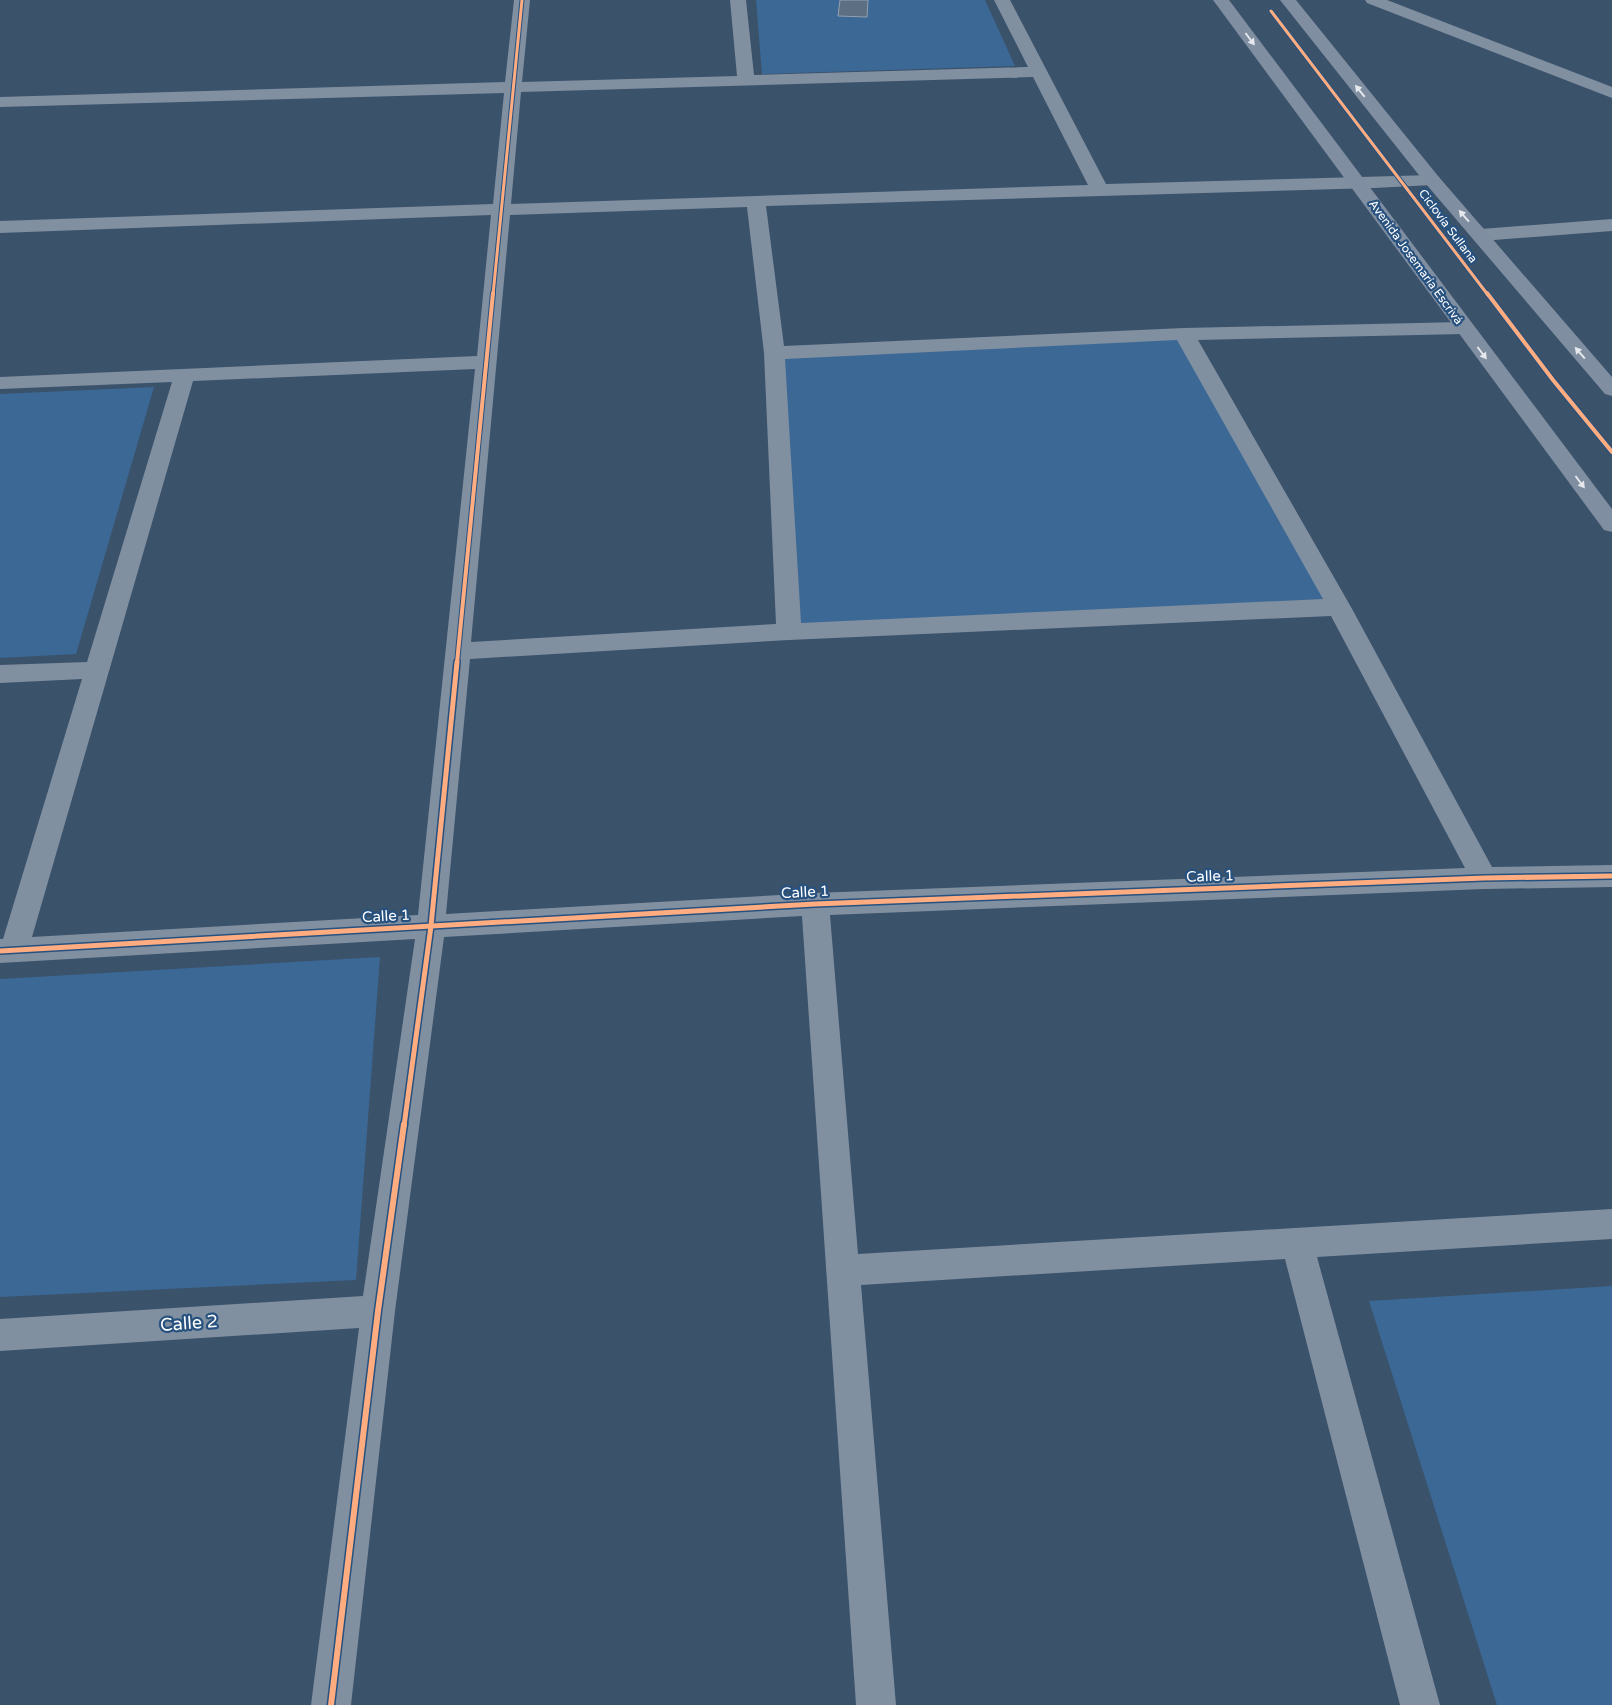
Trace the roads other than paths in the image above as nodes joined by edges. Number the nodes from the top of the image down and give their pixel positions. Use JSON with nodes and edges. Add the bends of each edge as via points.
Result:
{"nodes":[{"id":1,"x":522,"y":0,"type":"edge"},
{"id":2,"x":738,"y":0,"type":"edge"},
{"id":3,"x":1002,"y":0,"type":"edge"},
{"id":4,"x":1221,"y":0,"type":"edge"},
{"id":5,"x":1288,"y":0,"type":"edge"},
{"id":6,"x":1373,"y":0,"type":"edge"},
{"id":7,"x":1039,"y":72,"type":"junction"},
{"id":8,"x":746,"y":81,"type":"junction"},
{"id":9,"x":514,"y":88,"type":"junction"},
{"id":10,"x":1612,"y":93,"type":"edge"},
{"id":11,"x":0,"y":102,"type":"edge"},
{"id":12,"x":1432,"y":180,"type":"junction"},
{"id":13,"x":1360,"y":184,"type":"junction"},
{"id":14,"x":1099,"y":189,"type":"junction"},
{"id":15,"x":756,"y":200,"type":"junction"},
{"id":16,"x":500,"y":210,"type":"junction"},
{"id":17,"x":1612,"y":225,"type":"edge"},
{"id":18,"x":0,"y":227,"type":"edge"},
{"id":19,"x":1481,"y":235,"type":"junction"},
{"id":20,"x":1463,"y":328,"type":"junction"},
{"id":21,"x":1184,"y":334,"type":"junction"},
{"id":22,"x":774,"y":353,"type":"junction"},
{"id":23,"x":486,"y":362,"type":"junction"},
{"id":24,"x":185,"y":374,"type":"junction"},
{"id":25,"x":0,"y":383,"type":"edge"},
{"id":26,"x":1610,"y":386,"type":"edge"},
{"id":27,"x":1612,"y":525,"type":"edge"},
{"id":28,"x":1339,"y":607,"type":"junction"},
{"id":29,"x":789,"y":632,"type":"junction"},
{"id":30,"x":457,"y":651,"type":"junction"},
{"id":31,"x":97,"y":670,"type":"junction"},
{"id":32,"x":0,"y":674,"type":"edge"},
{"id":33,"x":1612,"y":876,"type":"edge"},
{"id":34,"x":1484,"y":878,"type":"junction"},
{"id":35,"x":815,"y":904,"type":"junction"},
{"id":36,"x":431,"y":926,"type":"junction"},
{"id":37,"x":7,"y":950,"type":"edge"},
{"id":38,"x":1612,"y":1224,"type":"edge"},
{"id":39,"x":1297,"y":1242,"type":"junction"},
{"id":40,"x":843,"y":1270,"type":"junction"},
{"id":41,"x":378,"y":1311,"type":"junction"},
{"id":42,"x":0,"y":1335,"type":"edge"},
{"id":43,"x":331,"y":1705,"type":"edge"},
{"id":44,"x":876,"y":1705,"type":"edge"},
{"id":45,"x":1420,"y":1705,"type":"edge"}],
"edges":[{"from":1,"to":9,"type":"street"},
{"from":2,"to":8,"type":"street"},
{"from":3,"to":7,"type":"street"},
{"from":4,"to":13,"type":"main road","name":"Avenida Josemaría Escrivá","one_way":true},
{"from":12,"to":5,"type":"main road","one_way":true},
{"from":6,"to":10,"type":"street"},
{"from":7,"to":8,"type":"street"},
{"from":7,"to":14,"type":"street"},
{"from":8,"to":9,"type":"street"},
{"from":9,"to":11,"type":"street"},
{"from":9,"to":16,"type":"street"},
{"from":12,"to":13,"type":"street"},
{"from":19,"to":12,"type":"main road","one_way":true},
{"from":13,"to":14,"type":"street"},
{"from":13,"to":20,"type":"main road","name":"Avenida Josemaría Escrivá"},
{"from":14,"to":15,"type":"street"},
{"from":15,"to":16,"type":"street"},
{"from":15,"to":22,"type":"street"},
{"from":16,"to":18,"type":"street"},
{"from":16,"to":23,"type":"street"},
{"from":17,"to":19,"type":"street"},
{"from":26,"to":19,"type":"main road","one_way":true},
{"from":20,"to":21,"type":"street"},
{"from":20,"to":27,"type":"main road","name":"Avenida Josemaría Escrivá","one_way":true},
{"from":21,"to":22,"type":"street"},
{"from":21,"to":28,"type":"street"},
{"from":22,"to":29,"type":"street"},
{"from":23,"to":24,"type":"street"},
{"from":23,"to":30,"type":"street"},
{"from":24,"to":25,"type":"street"},
{"from":24,"to":31,"type":"street"},
{"from":28,"to":29,"type":"street"},
{"from":28,"to":34,"type":"street"},
{"from":29,"to":30,"type":"street"},
{"from":30,"to":36,"type":"street"},
{"from":31,"to":32,"type":"street"},
{"from":31,"to":37,"type":"street"},
{"from":33,"to":34,"type":"street","name":"Calle 1"},
{"from":34,"to":35,"type":"street","name":"Calle 1"},
{"from":35,"to":36,"type":"street","name":"Calle 1"},
{"from":35,"to":40,"type":"street"},
{"from":36,"to":37,"type":"street","name":"Calle 1"},
{"from":36,"to":41,"type":"street"},
{"from":38,"to":39,"type":"street"},
{"from":39,"to":40,"type":"street"},
{"from":39,"to":45,"type":"street"},
{"from":40,"to":44,"type":"street"},
{"from":41,"to":42,"type":"street","name":"Calle 2"},
{"from":41,"to":43,"type":"street"}]}
